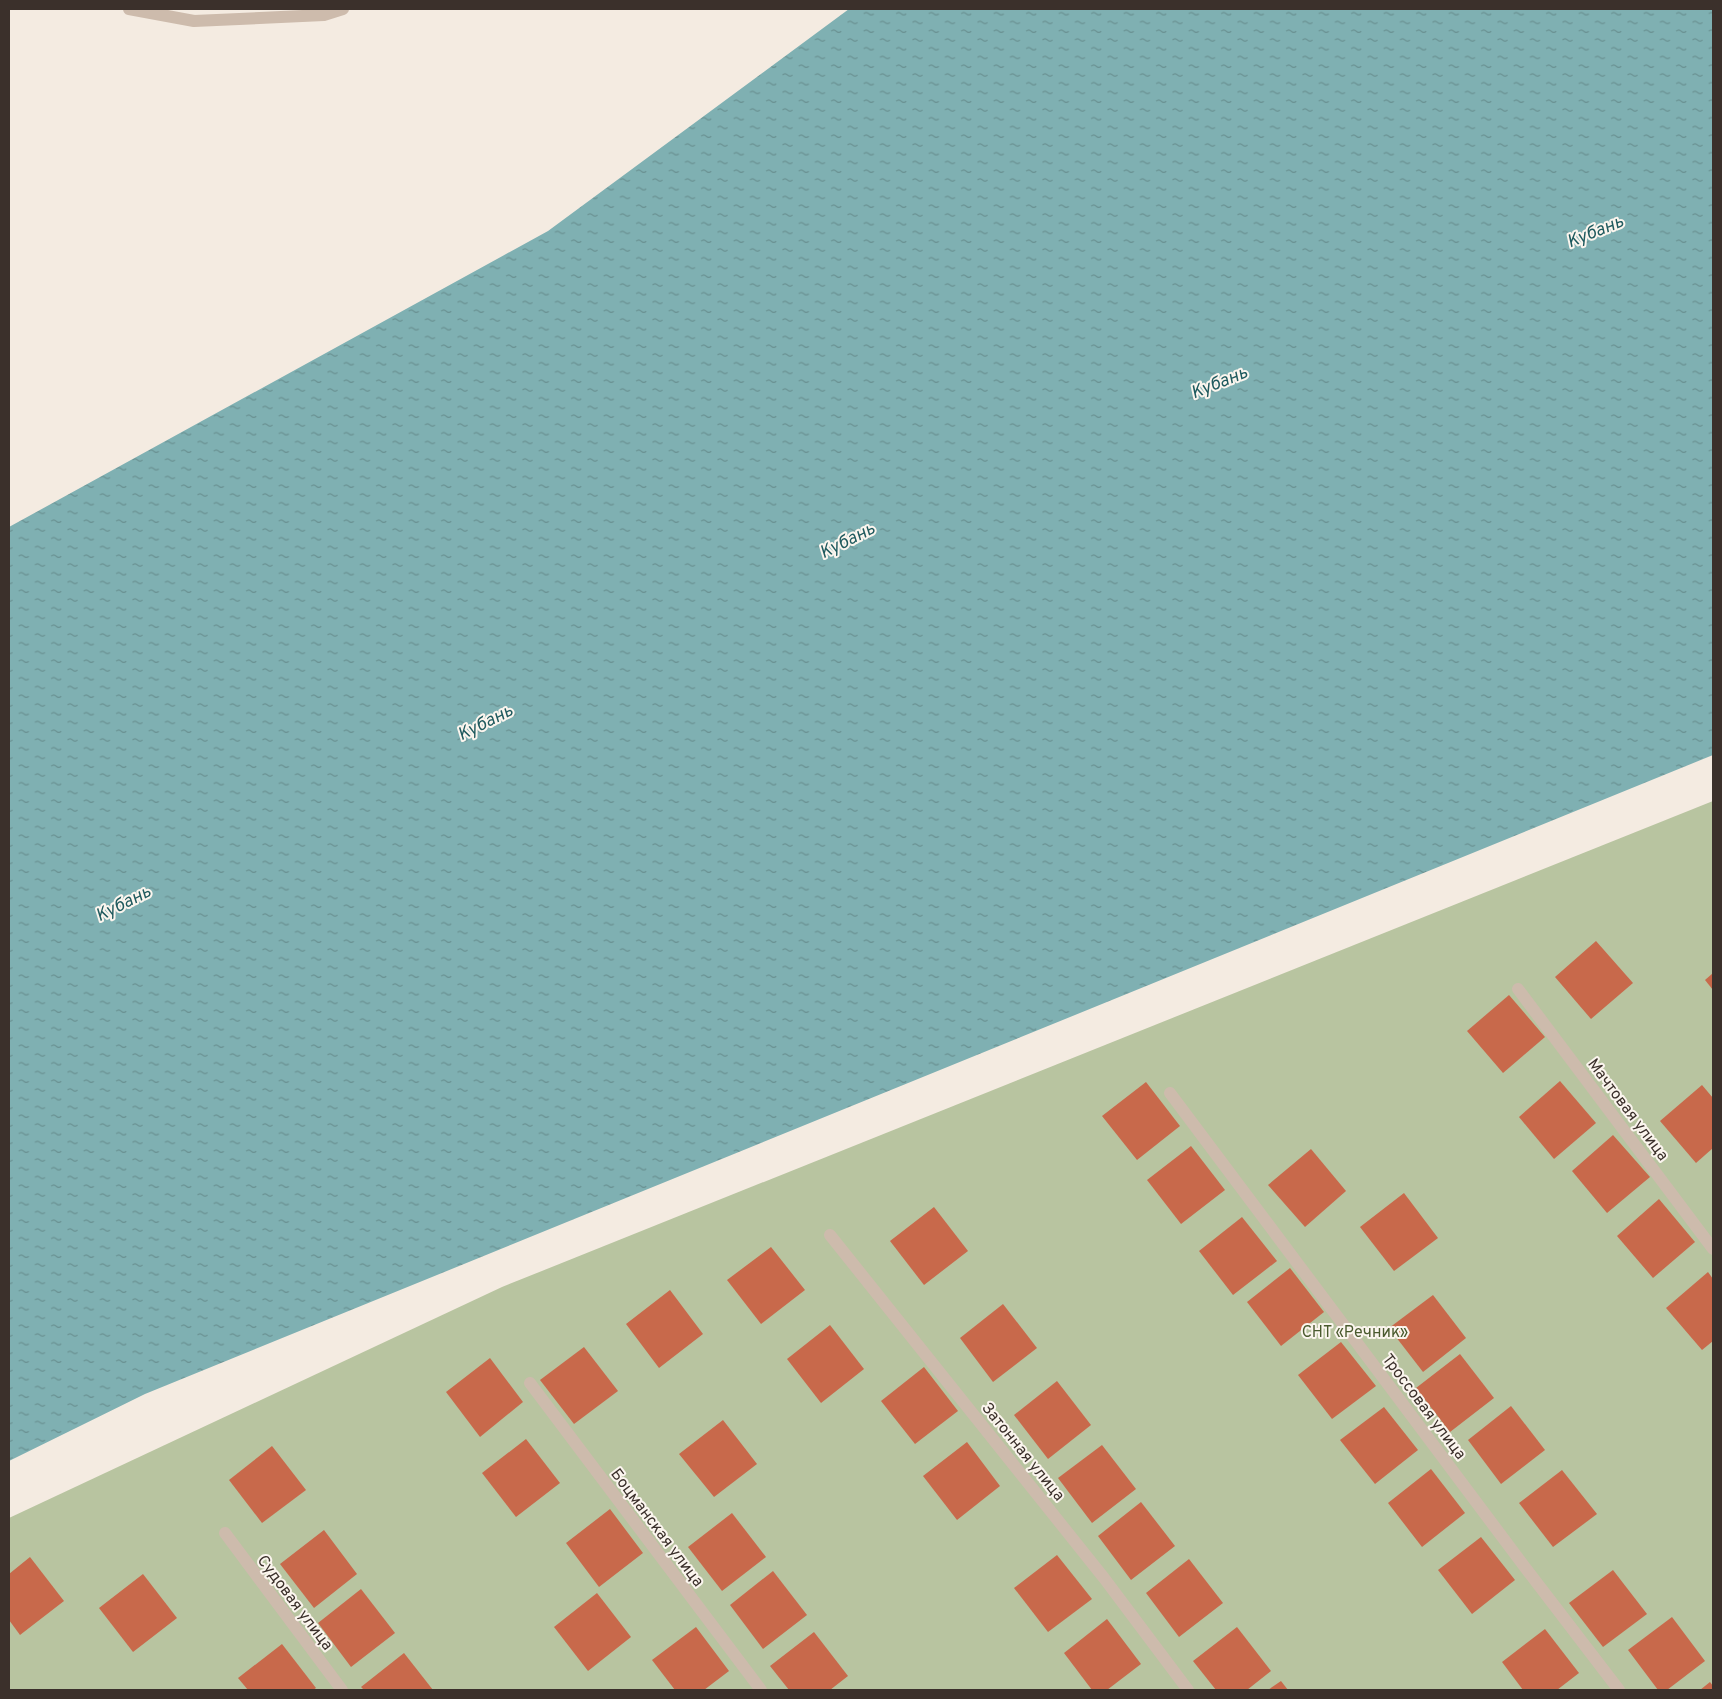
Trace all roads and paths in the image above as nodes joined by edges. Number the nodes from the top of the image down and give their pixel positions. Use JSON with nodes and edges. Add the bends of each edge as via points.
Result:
{"nodes":[{"id":1,"x":128,"y":9,"type":"edge"},
{"id":2,"x":344,"y":9,"type":"edge"},
{"id":3,"x":1518,"y":989,"type":"dead end"},
{"id":4,"x":1170,"y":1093,"type":"dead end"},
{"id":5,"x":830,"y":1235,"type":"dead end"},
{"id":6,"x":1713,"y":1249,"type":"edge"},
{"id":7,"x":530,"y":1383,"type":"dead end"},
{"id":8,"x":225,"y":1533,"type":"dead end"},
{"id":9,"x":342,"y":1690,"type":"edge"},
{"id":10,"x":761,"y":1690,"type":"edge"},
{"id":11,"x":1188,"y":1690,"type":"edge"},
{"id":12,"x":1619,"y":1690,"type":"edge"}],
"edges":[{"from":1,"to":2,"type":"street","via":[[194,21],[324,15]]},
{"from":3,"to":6,"type":"street","name":"Мачтовая улица"},
{"from":4,"to":12,"type":"street","name":"Троссовая улица"},
{"from":5,"to":11,"type":"street","name":"Затонная улица","via":[[1104,1578]]},
{"from":7,"to":10,"type":"street","name":"Боцманская улица"},
{"from":8,"to":9,"type":"street","name":"Судовая улица"}]}
